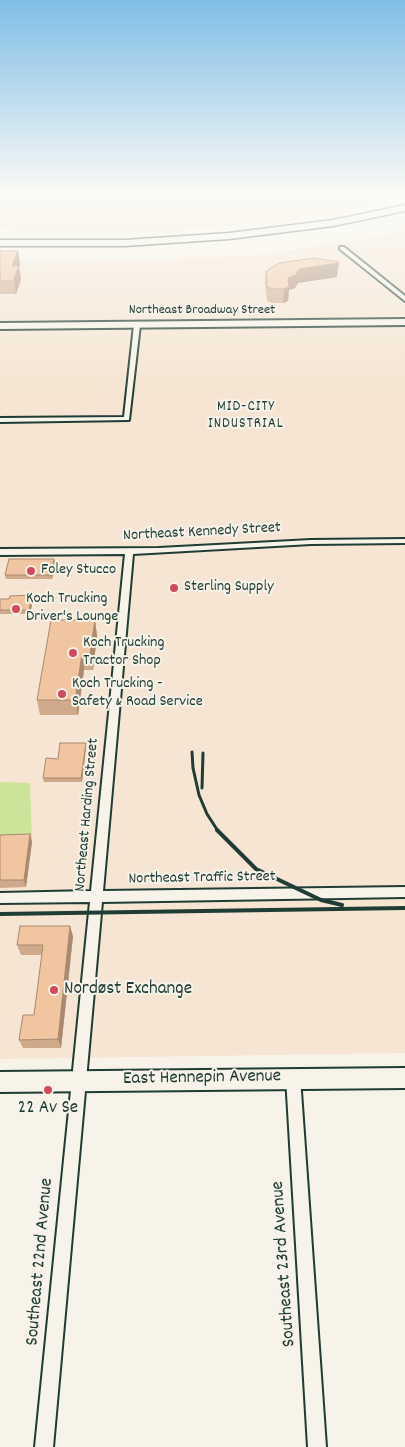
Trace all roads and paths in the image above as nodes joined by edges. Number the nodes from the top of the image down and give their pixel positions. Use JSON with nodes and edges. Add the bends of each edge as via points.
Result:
{"nodes":[{"id":1,"x":356,"y":260,"type":"edge"},
{"id":2,"x":405,"y":300,"type":"edge"},
{"id":3,"x":405,"y":322,"type":"edge"},
{"id":4,"x":137,"y":325,"type":"junction"},
{"id":5,"x":0,"y":326,"type":"edge"},
{"id":6,"x":0,"y":420,"type":"edge"},
{"id":7,"x":405,"y":540,"type":"edge"},
{"id":8,"x":0,"y":552,"type":"edge"},
{"id":9,"x":128,"y":552,"type":"junction"},
{"id":10,"x":405,"y":892,"type":"edge"},
{"id":11,"x":96,"y":896,"type":"junction"},
{"id":12,"x":0,"y":898,"type":"edge"},
{"id":13,"x":293,"y":1078,"type":"junction"},
{"id":14,"x":405,"y":1078,"type":"edge"},
{"id":15,"x":79,"y":1080,"type":"junction"},
{"id":16,"x":0,"y":1082,"type":"edge"},
{"id":17,"x":44,"y":1447,"type":"edge"},
{"id":18,"x":317,"y":1447,"type":"edge"}],
"edges":[{"from":1,"to":2,"type":"street"},
{"from":3,"to":4,"type":"main road","name":"Northeast Broadway Street"},
{"from":4,"to":5,"type":"main road","name":"Northeast Broadway Street"},
{"from":4,"to":6,"type":"street","via":[[127,419]]},
{"from":7,"to":9,"type":"street","name":"Northeast Kennedy Street"},
{"from":8,"to":9,"type":"street","name":"Northeast Kennedy Street"},
{"from":9,"to":11,"type":"street","name":"Northeast Harding Street"},
{"from":10,"to":11,"type":"street","name":"Northeast Traffic Street"},
{"from":11,"to":12,"type":"street","name":"Northeast Traffic Street"},
{"from":11,"to":15,"type":"street","name":"Northeast Harding Street"},
{"from":13,"to":14,"type":"main road","name":"East Hennepin Avenue"},
{"from":13,"to":15,"type":"main road","name":"East Hennepin Avenue"},
{"from":13,"to":18,"type":"street","name":"Southeast 23rd Avenue"},
{"from":15,"to":16,"type":"main road","name":"East Hennepin Avenue"},
{"from":15,"to":17,"type":"street","name":"Southeast 22nd Avenue"}]}
